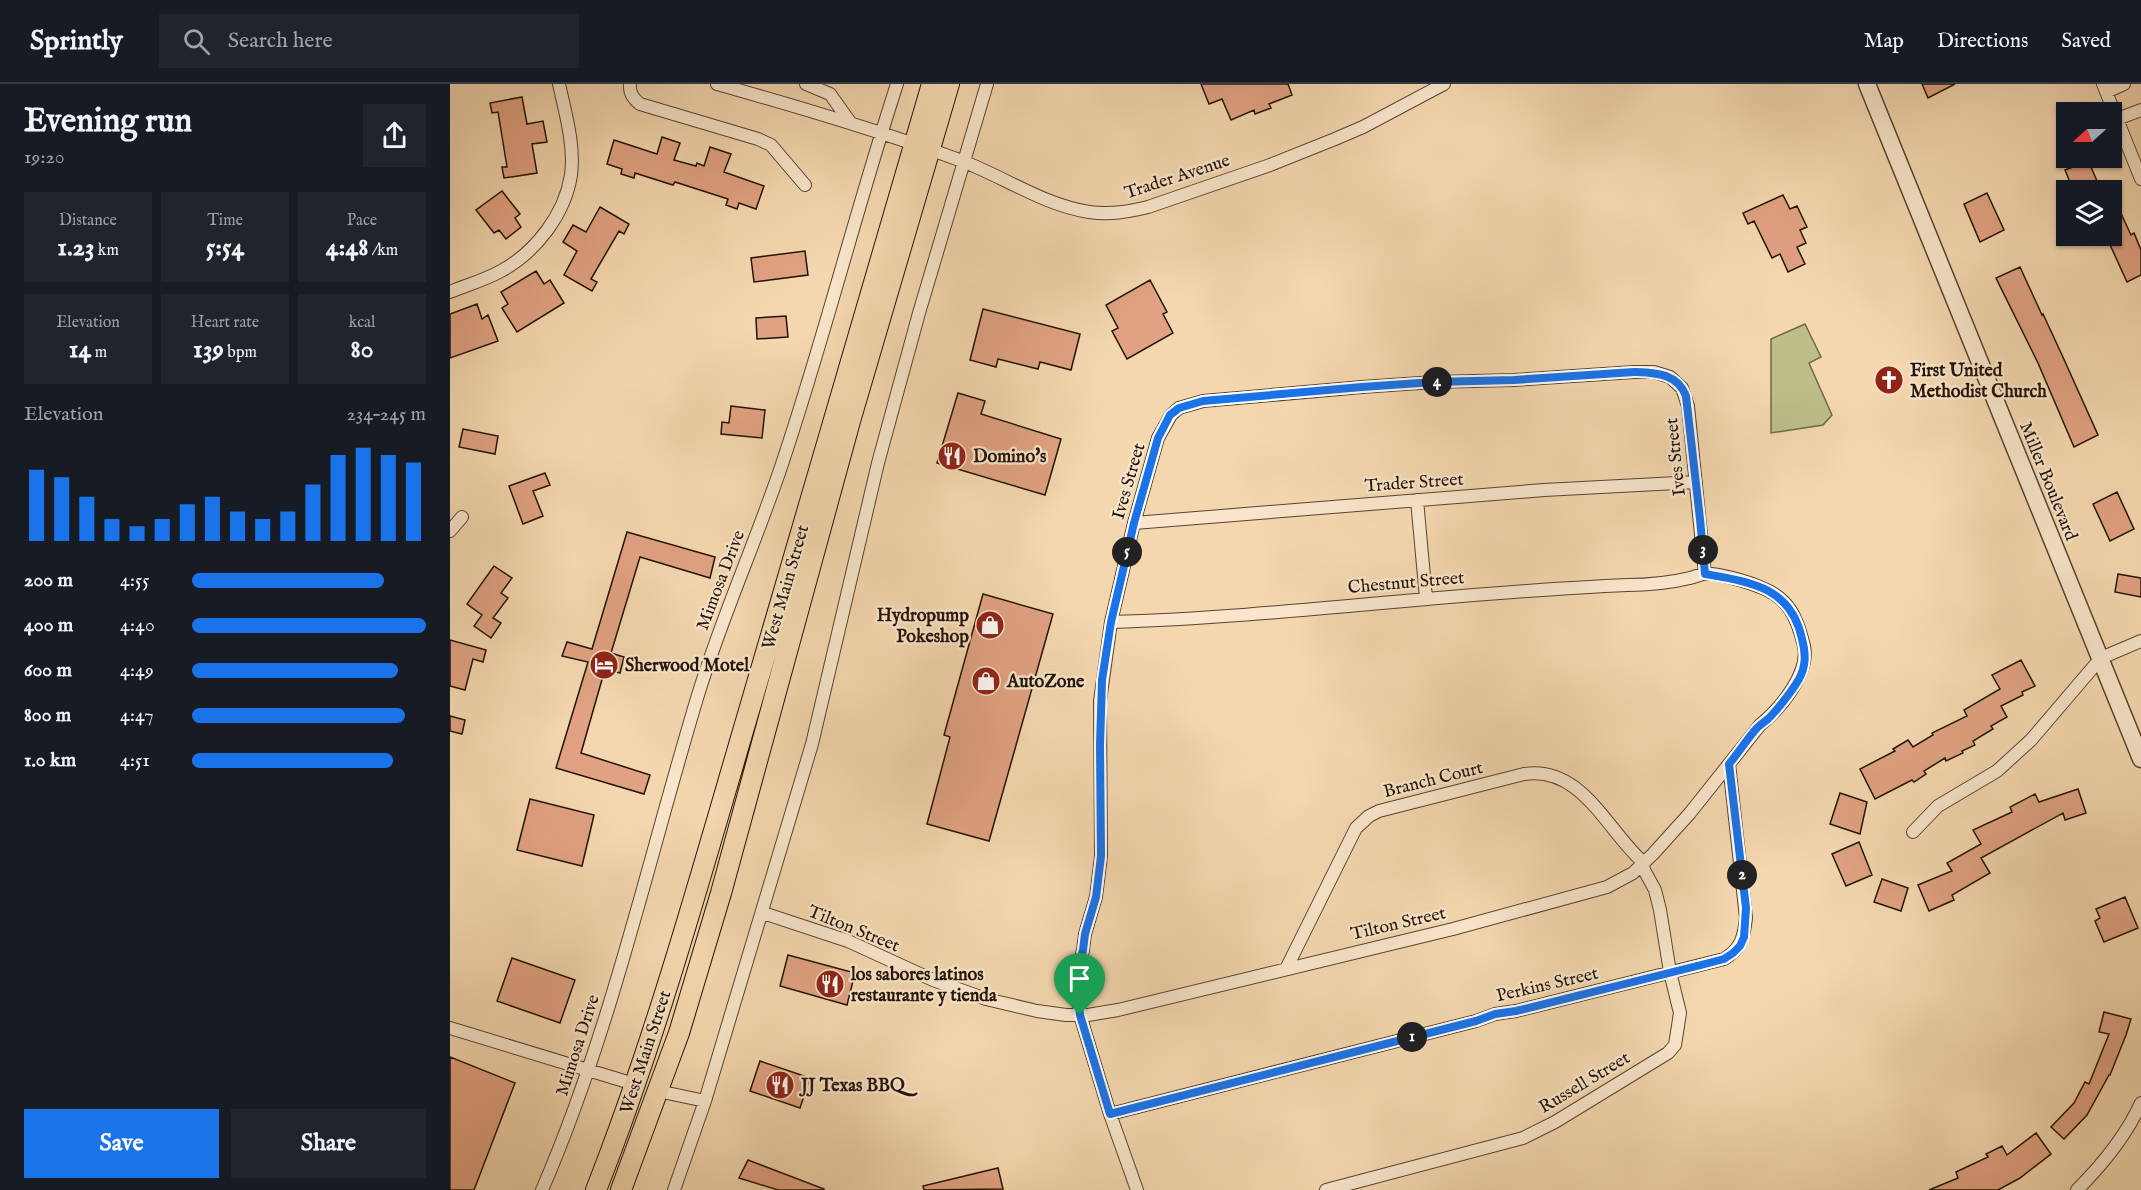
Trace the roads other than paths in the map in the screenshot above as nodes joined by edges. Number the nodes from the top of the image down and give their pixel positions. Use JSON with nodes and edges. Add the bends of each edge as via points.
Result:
{"nodes":[{"id":1,"x":559,"y":84,"type":"edge"},
{"id":2,"x":630,"y":84,"type":"edge"},
{"id":3,"x":717,"y":84,"type":"edge"},
{"id":4,"x":806,"y":84,"type":"edge"},
{"id":5,"x":897,"y":84,"type":"edge"},
{"id":6,"x":932,"y":84,"type":"edge"},
{"id":7,"x":949,"y":84,"type":"edge"},
{"id":8,"x":987,"y":84,"type":"edge"},
{"id":9,"x":1444,"y":84,"type":"edge"},
{"id":10,"x":1867,"y":84,"type":"edge"},
{"id":11,"x":2124,"y":84,"type":"edge"},
{"id":12,"x":2104,"y":88,"type":"edge"},
{"id":13,"x":2110,"y":102,"type":"edge"},
{"id":14,"x":2141,"y":110,"type":"edge"},
{"id":15,"x":2122,"y":117,"type":"edge"},
{"id":16,"x":850,"y":122,"type":"junction"},
{"id":17,"x":2122,"y":132,"type":"edge"},
{"id":18,"x":881,"y":133,"type":"junction"},
{"id":19,"x":922,"y":147,"type":"junction"},
{"id":20,"x":964,"y":162,"type":"junction"},
{"id":21,"x":2141,"y":179,"type":"edge"},
{"id":22,"x":805,"y":185,"type":"dead end"},
{"id":23,"x":450,"y":292,"type":"edge"},
{"id":24,"x":1696,"y":482,"type":"junction"},
{"id":25,"x":1417,"y":500,"type":"junction"},
{"id":26,"x":462,"y":517,"type":"dead end"},
{"id":27,"x":1134,"y":523,"type":"junction"},
{"id":28,"x":450,"y":531,"type":"edge"},
{"id":29,"x":1705,"y":574,"type":"junction"},
{"id":30,"x":1426,"y":598,"type":"junction"},
{"id":31,"x":1111,"y":622,"type":"junction"},
{"id":32,"x":2141,"y":641,"type":"edge"},
{"id":33,"x":2101,"y":658,"type":"junction"},
{"id":34,"x":2141,"y":759,"type":"edge"},
{"id":35,"x":1729,"y":764,"type":"junction"},
{"id":36,"x":1913,"y":832,"type":"dead end"},
{"id":37,"x":1644,"y":863,"type":"junction"},
{"id":38,"x":763,"y":913,"type":"junction"},
{"id":39,"x":1286,"y":969,"type":"junction"},
{"id":40,"x":1670,"y":972,"type":"junction"},
{"id":41,"x":1080,"y":1015,"type":"junction"},
{"id":42,"x":450,"y":1028,"type":"edge"},
{"id":43,"x":588,"y":1070,"type":"junction"},
{"id":44,"x":634,"y":1084,"type":"junction"},
{"id":45,"x":658,"y":1091,"type":"junction"},
{"id":46,"x":705,"y":1101,"type":"junction"},
{"id":47,"x":2141,"y":1103,"type":"edge"},
{"id":48,"x":1110,"y":1114,"type":"junction"},
{"id":49,"x":542,"y":1190,"type":"edge"},
{"id":50,"x":596,"y":1190,"type":"edge"},
{"id":51,"x":621,"y":1190,"type":"edge"},
{"id":52,"x":674,"y":1190,"type":"edge"},
{"id":53,"x":1137,"y":1190,"type":"edge"},
{"id":54,"x":1326,"y":1190,"type":"edge"},
{"id":55,"x":2077,"y":1190,"type":"edge"}],
"edges":[{"from":1,"to":23,"type":"street","via":[[572,174],[550,228],[502,271]]},
{"from":2,"to":22,"type":"street","via":[[633,99],[640,104],[771,145]]},
{"from":3,"to":16,"type":"street","name":"Trader Avenue"},
{"from":4,"to":16,"type":"street","via":[[830,94]]},
{"from":5,"to":18,"type":"street","name":"Mimosa Drive"},
{"from":6,"to":19,"type":"main road","name":"West Main Street"},
{"from":7,"to":19,"type":"main road","name":"West Main Street"},
{"from":8,"to":20,"type":"street"},
{"from":9,"to":20,"type":"street","name":"Trader Avenue","via":[[1335,139],[1128,212],[1088,212],[1068,206]]},
{"from":10,"to":33,"type":"street","name":"Miller Boulevard"},
{"from":11,"to":12,"type":"street"},
{"from":12,"to":13,"type":"street"},
{"from":14,"to":15,"type":"street"},
{"from":16,"to":18,"type":"street","name":"Trader Avenue"},
{"from":17,"to":21,"type":"street"},
{"from":18,"to":19,"type":"street","name":"Trader Avenue"},
{"from":18,"to":43,"type":"street","name":"Mimosa Drive","via":[[782,466],[699,693]]},
{"from":19,"to":20,"type":"street","name":"Trader Avenue"},
{"from":19,"to":44,"type":"main road","name":"West Main Street"},
{"from":19,"to":45,"type":"main road","name":"West Main Street","via":[[721,893]]},
{"from":20,"to":38,"type":"street","via":[[881,452],[812,744]]},
{"from":24,"to":25,"type":"street","name":"Trader Street"},
{"from":24,"to":27,"type":"street","name":"Ives Street","via":[[1686,396],[1677,381],[1663,374],[1634,372],[1362,387],[1203,401],[1179,408],[1170,415],[1158,438]]},
{"from":24,"to":29,"type":"street","name":"Ives Street"},
{"from":25,"to":27,"type":"street","name":"Trader Street"},
{"from":25,"to":30,"type":"street"},
{"from":26,"to":28,"type":"street"},
{"from":27,"to":31,"type":"street","name":"Ives Street"},
{"from":29,"to":30,"type":"street","name":"Chestnut Street","via":[[1644,585]]},
{"from":29,"to":35,"type":"street","name":"Tilton Street","via":[[1760,586],[1775,594],[1797,619],[1806,655],[1794,686]]},
{"from":30,"to":31,"type":"street","name":"Chestnut Street"},
{"from":31,"to":41,"type":"street","name":"Ives Street","via":[[1100,701],[1101,856],[1096,897],[1076,978]]},
{"from":32,"to":33,"type":"street"},
{"from":33,"to":34,"type":"street","name":"Miller Boulevard"},
{"from":33,"to":36,"type":"street","via":[[2014,756],[1997,771],[1938,806]]},
{"from":35,"to":37,"type":"street","name":"Tilton Street"},
{"from":35,"to":40,"type":"street","name":"Perkins Street","via":[[1746,908],[1744,937],[1740,946],[1724,959]]},
{"from":37,"to":39,"type":"street","name":"Tilton Street","via":[[1607,887]]},
{"from":37,"to":39,"type":"street","name":"Branch Court","via":[[1568,781],[1546,773],[1524,774],[1391,808],[1369,816],[1356,828]]},
{"from":37,"to":40,"type":"street","name":"Russell Street","via":[[1660,910]]},
{"from":38,"to":41,"type":"street","name":"Tilton Street","via":[[848,942],[968,994],[1037,1011]]},
{"from":38,"to":46,"type":"street"},
{"from":39,"to":41,"type":"street","name":"Tilton Street","via":[[1118,1010]]},
{"from":40,"to":48,"type":"street","name":"Perkins Street"},
{"from":40,"to":54,"type":"street","name":"Russell Street","via":[[1680,1013],[1675,1045],[1668,1053],[1555,1122],[1523,1137]]},
{"from":41,"to":48,"type":"street","name":"Ives Street"},
{"from":42,"to":43,"type":"street"},
{"from":43,"to":44,"type":"street"},
{"from":43,"to":49,"type":"street","name":"Mimosa Drive"},
{"from":44,"to":45,"type":"main road"},
{"from":44,"to":50,"type":"main road","name":"West Main Street"},
{"from":45,"to":46,"type":"street"},
{"from":45,"to":51,"type":"main road","name":"West Main Street"},
{"from":46,"to":52,"type":"street"},
{"from":47,"to":55,"type":"street","via":[[2119,1141]]},
{"from":48,"to":53,"type":"street"}]}
